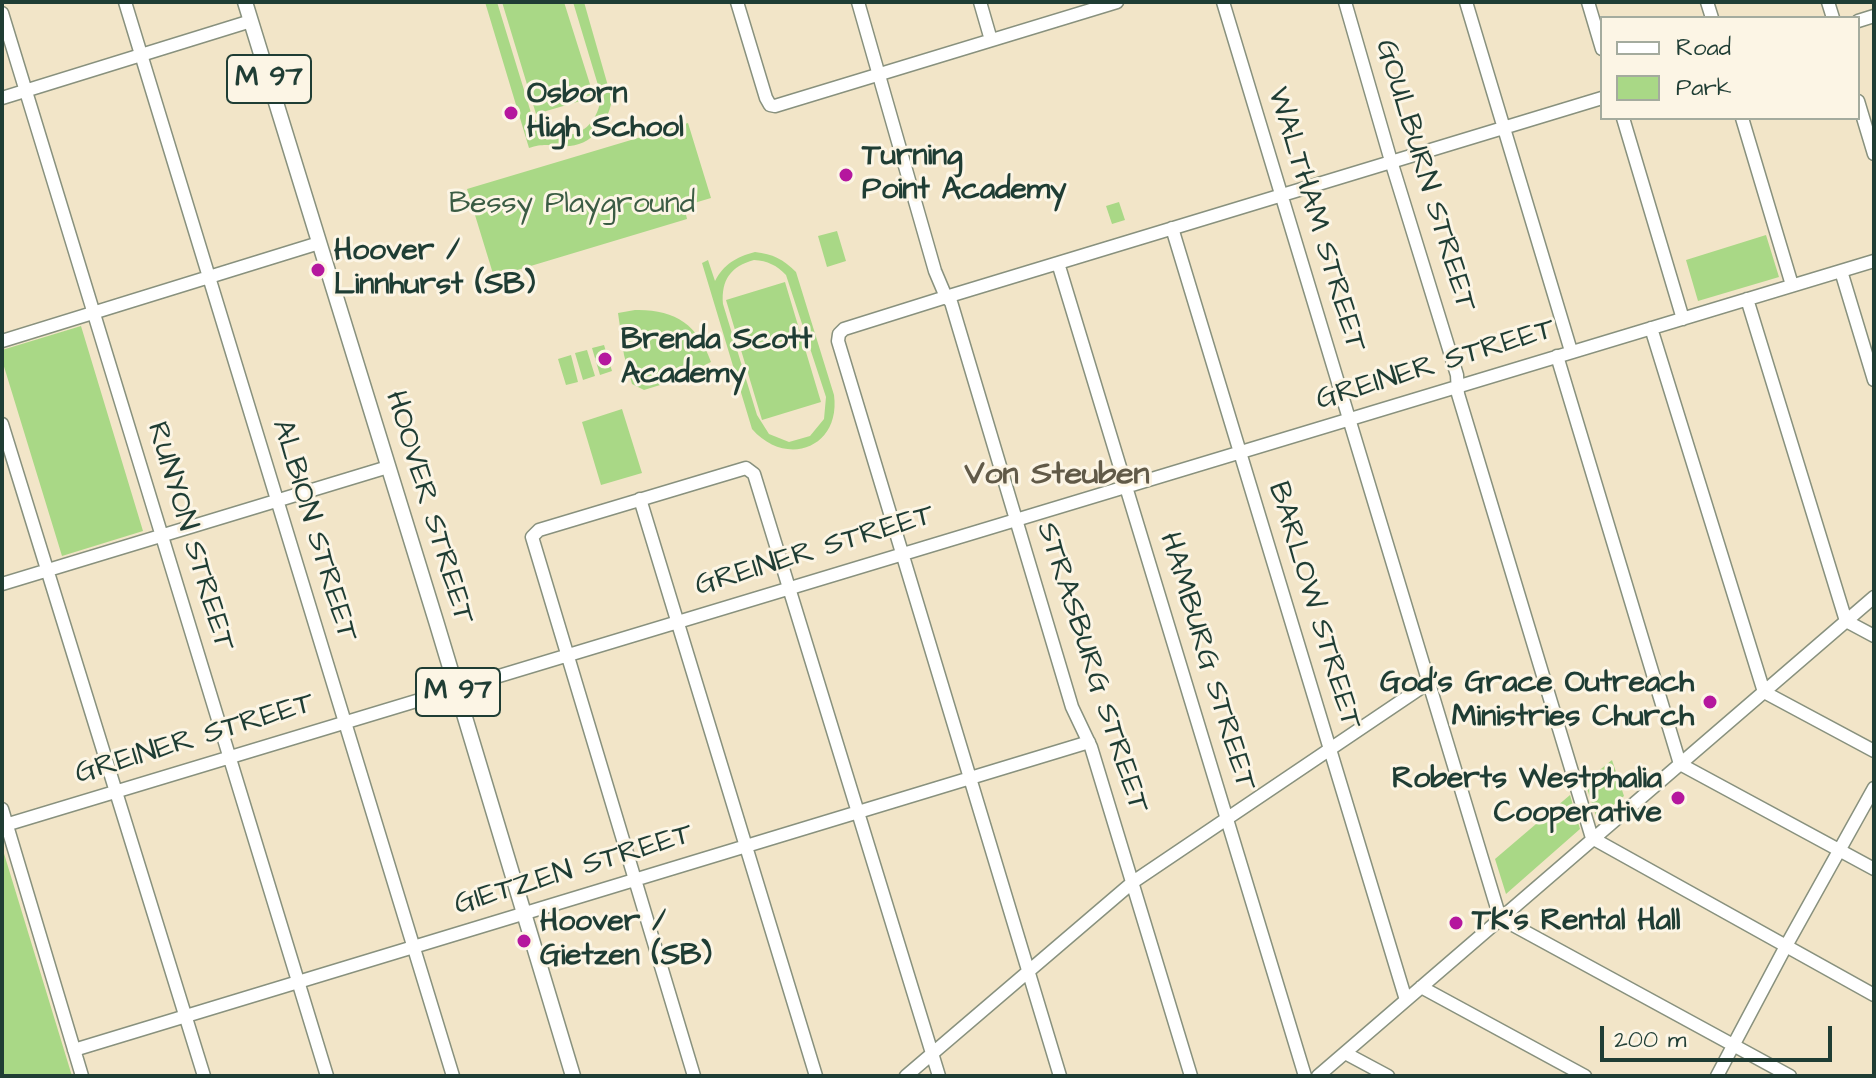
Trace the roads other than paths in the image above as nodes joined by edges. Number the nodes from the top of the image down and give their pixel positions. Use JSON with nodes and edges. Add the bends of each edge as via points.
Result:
{"nodes":[{"id":1,"x":125,"y":2,"type":"edge"},
{"id":2,"x":245,"y":2,"type":"edge"},
{"id":3,"x":737,"y":2,"type":"edge"},
{"id":4,"x":858,"y":2,"type":"edge"},
{"id":5,"x":980,"y":2,"type":"edge"},
{"id":6,"x":1223,"y":2,"type":"edge"},
{"id":7,"x":1345,"y":2,"type":"edge"},
{"id":8,"x":1466,"y":2,"type":"edge"},
{"id":9,"x":1588,"y":2,"type":"edge"},
{"id":10,"x":1109,"y":3,"type":"edge"},
{"id":11,"x":2,"y":13,"type":"edge"},
{"id":12,"x":251,"y":21,"type":"junction"},
{"id":13,"x":991,"y":40,"type":"junction"},
{"id":14,"x":1600,"y":42,"type":"edge"},
{"id":15,"x":141,"y":55,"type":"junction"},
{"id":16,"x":878,"y":72,"type":"junction"},
{"id":17,"x":26,"y":91,"type":"junction"},
{"id":18,"x":2,"y":98,"type":"edge"},
{"id":19,"x":1600,"y":99,"type":"edge"},
{"id":20,"x":1860,"y":108,"type":"edge"},
{"id":21,"x":1624,"y":120,"type":"edge"},
{"id":22,"x":1743,"y":120,"type":"edge"},
{"id":23,"x":1504,"y":127,"type":"junction"},
{"id":24,"x":1874,"y":154,"type":"edge"},
{"id":25,"x":1391,"y":161,"type":"junction"},
{"id":26,"x":1281,"y":195,"type":"junction"},
{"id":27,"x":1172,"y":228,"type":"junction"},
{"id":28,"x":319,"y":243,"type":"junction"},
{"id":29,"x":1874,"y":261,"type":"edge"},
{"id":30,"x":1058,"y":263,"type":"junction"},
{"id":31,"x":1841,"y":271,"type":"junction"},
{"id":32,"x":209,"y":276,"type":"junction"},
{"id":33,"x":1792,"y":285,"type":"junction"},
{"id":34,"x":946,"y":297,"type":"junction"},
{"id":35,"x":1747,"y":299,"type":"junction"},
{"id":36,"x":94,"y":313,"type":"junction"},
{"id":37,"x":1683,"y":319,"type":"junction"},
{"id":38,"x":1651,"y":328,"type":"junction"},
{"id":39,"x":2,"y":341,"type":"edge"},
{"id":40,"x":1571,"y":351,"type":"junction"},
{"id":41,"x":1557,"y":356,"type":"junction"},
{"id":42,"x":1874,"y":380,"type":"edge"},
{"id":43,"x":1457,"y":386,"type":"junction"},
{"id":44,"x":1348,"y":420,"type":"junction"},
{"id":45,"x":2,"y":424,"type":"edge"},
{"id":46,"x":1239,"y":452,"type":"junction"},
{"id":47,"x":388,"y":467,"type":"junction"},
{"id":48,"x":1125,"y":487,"type":"junction"},
{"id":49,"x":640,"y":499,"type":"junction"},
{"id":50,"x":277,"y":501,"type":"junction"},
{"id":51,"x":1014,"y":519,"type":"junction"},
{"id":52,"x":162,"y":536,"type":"junction"},
{"id":53,"x":901,"y":554,"type":"junction"},
{"id":54,"x":47,"y":571,"type":"junction"},
{"id":55,"x":2,"y":584,"type":"edge"},
{"id":56,"x":789,"y":588,"type":"junction"},
{"id":57,"x":1874,"y":597,"type":"edge"},
{"id":58,"x":679,"y":621,"type":"junction"},
{"id":59,"x":1846,"y":621,"type":"junction"},
{"id":60,"x":1874,"y":636,"type":"edge"},
{"id":61,"x":566,"y":655,"type":"junction"},
{"id":62,"x":1428,"y":683,"type":"junction"},
{"id":63,"x":457,"y":688,"type":"junction"},
{"id":64,"x":1764,"y":692,"type":"junction"},
{"id":65,"x":344,"y":722,"type":"junction"},
{"id":66,"x":1089,"y":742,"type":"junction"},
{"id":67,"x":1330,"y":750,"type":"junction"},
{"id":68,"x":1874,"y":751,"type":"edge"},
{"id":69,"x":229,"y":757,"type":"junction"},
{"id":70,"x":1680,"y":764,"type":"junction"},
{"id":71,"x":969,"y":779,"type":"junction"},
{"id":72,"x":1874,"y":788,"type":"edge"},
{"id":73,"x":116,"y":791,"type":"junction"},
{"id":74,"x":2,"y":809,"type":"edge"},
{"id":75,"x":859,"y":812,"type":"junction"},
{"id":76,"x":1227,"y":821,"type":"junction"},
{"id":77,"x":4,"y":825,"type":"edge"},
{"id":78,"x":1592,"y":838,"type":"junction"},
{"id":79,"x":747,"y":846,"type":"junction"},
{"id":80,"x":1840,"y":851,"type":"junction"},
{"id":81,"x":1874,"y":869,"type":"edge"},
{"id":82,"x":634,"y":879,"type":"junction"},
{"id":83,"x":1133,"y":882,"type":"junction"},
{"id":84,"x":524,"y":913,"type":"junction"},
{"id":85,"x":1500,"y":918,"type":"junction"},
{"id":86,"x":413,"y":946,"type":"junction"},
{"id":87,"x":1786,"y":946,"type":"junction"},
{"id":88,"x":1028,"y":971,"type":"junction"},
{"id":89,"x":297,"y":981,"type":"junction"},
{"id":90,"x":1421,"y":987,"type":"junction"},
{"id":91,"x":1874,"y":995,"type":"edge"},
{"id":92,"x":1406,"y":1000,"type":"junction"},
{"id":93,"x":185,"y":1015,"type":"junction"},
{"id":94,"x":1734,"y":1046,"type":"junction"},
{"id":95,"x":74,"y":1050,"type":"junction"},
{"id":96,"x":1345,"y":1053,"type":"junction"},
{"id":97,"x":932,"y":1054,"type":"junction"},
{"id":98,"x":691,"y":1075,"type":"edge"},
{"id":99,"x":82,"y":1076,"type":"edge"},
{"id":100,"x":204,"y":1076,"type":"edge"},
{"id":101,"x":327,"y":1076,"type":"edge"},
{"id":102,"x":453,"y":1076,"type":"edge"},
{"id":103,"x":573,"y":1076,"type":"edge"},
{"id":104,"x":816,"y":1076,"type":"edge"},
{"id":105,"x":906,"y":1076,"type":"edge"},
{"id":106,"x":939,"y":1076,"type":"edge"},
{"id":107,"x":1060,"y":1076,"type":"edge"},
{"id":108,"x":1191,"y":1076,"type":"edge"},
{"id":109,"x":1305,"y":1076,"type":"edge"},
{"id":110,"x":1318,"y":1076,"type":"edge"},
{"id":111,"x":1388,"y":1076,"type":"edge"},
{"id":112,"x":1585,"y":1076,"type":"edge"},
{"id":113,"x":1717,"y":1076,"type":"edge"},
{"id":114,"x":1790,"y":1076,"type":"edge"}],
"edges":[{"from":1,"to":15,"type":"street","name":"ALBION STREET"},
{"from":2,"to":12,"type":"main road","name":"HOOVER STREET","number":"M 97"},
{"from":3,"to":16,"type":"street","via":[[770,105]]},
{"from":4,"to":16,"type":"street","name":"STRASBURG STREET"},
{"from":5,"to":13,"type":"street"},
{"from":6,"to":26,"type":"street","name":"WALTHAM STREET"},
{"from":7,"to":25,"type":"street","name":"GOULBURN STREET"},
{"from":8,"to":23,"type":"street"},
{"from":9,"to":14,"type":"street"},
{"from":10,"to":13,"type":"street"},
{"from":11,"to":17,"type":"street","name":"RUNYON STREET"},
{"from":12,"to":15,"type":"street"},
{"from":12,"to":28,"type":"main road","name":"HOOVER STREET","number":"M 97"},
{"from":13,"to":16,"type":"street"},
{"from":15,"to":17,"type":"street"},
{"from":15,"to":32,"type":"street","name":"ALBION STREET"},
{"from":16,"to":34,"type":"street","name":"STRASBURG STREET"},
{"from":17,"to":18,"type":"street"},
{"from":17,"to":36,"type":"street","name":"RUNYON STREET"},
{"from":19,"to":23,"type":"street"},
{"from":20,"to":24,"type":"street"},
{"from":21,"to":37,"type":"street"},
{"from":22,"to":33,"type":"street"},
{"from":23,"to":25,"type":"street"},
{"from":23,"to":40,"type":"street"},
{"from":25,"to":26,"type":"street"},
{"from":25,"to":43,"type":"street","name":"GOULBURN STREET"},
{"from":26,"to":27,"type":"street"},
{"from":26,"to":44,"type":"street","name":"WALTHAM STREET"},
{"from":27,"to":30,"type":"street"},
{"from":27,"to":46,"type":"street","name":"BARLOW STREET"},
{"from":28,"to":32,"type":"street"},
{"from":28,"to":47,"type":"main road","name":"HOOVER STREET","number":"M 97"},
{"from":29,"to":31,"type":"street","name":"GREINER STREET"},
{"from":30,"to":34,"type":"street"},
{"from":30,"to":48,"type":"street","name":"HAMBURG STREET"},
{"from":31,"to":33,"type":"street","name":"GREINER STREET"},
{"from":31,"to":42,"type":"street"},
{"from":32,"to":36,"type":"street"},
{"from":32,"to":50,"type":"street","name":"ALBION STREET"},
{"from":33,"to":35,"type":"street","name":"GREINER STREET"},
{"from":34,"to":51,"type":"street","name":"STRASBURG STREET"},
{"from":34,"to":53,"type":"street","via":[[839,334]]},
{"from":35,"to":37,"type":"street","name":"GREINER STREET"},
{"from":35,"to":59,"type":"street"},
{"from":36,"to":39,"type":"street"},
{"from":36,"to":52,"type":"street","name":"RUNYON STREET"},
{"from":37,"to":38,"type":"street","name":"GREINER STREET"},
{"from":38,"to":40,"type":"street","name":"GREINER STREET"},
{"from":38,"to":64,"type":"street"},
{"from":40,"to":41,"type":"street","name":"GREINER STREET"},
{"from":41,"to":43,"type":"street","name":"GREINER STREET"},
{"from":41,"to":70,"type":"street"},
{"from":43,"to":44,"type":"street","name":"GREINER STREET"},
{"from":43,"to":78,"type":"street","name":"GOULBURN STREET"},
{"from":44,"to":46,"type":"street","name":"GREINER STREET"},
{"from":44,"to":62,"type":"street","name":"WALTHAM STREET"},
{"from":45,"to":54,"type":"street"},
{"from":46,"to":48,"type":"street","name":"GREINER STREET"},
{"from":46,"to":67,"type":"street","name":"BARLOW STREET"},
{"from":47,"to":50,"type":"street"},
{"from":47,"to":63,"type":"main road","name":"HOOVER STREET","number":"M 97"},
{"from":48,"to":51,"type":"street","name":"GREINER STREET"},
{"from":48,"to":76,"type":"street","name":"HAMBURG STREET"},
{"from":49,"to":56,"type":"street","via":[[750,469]]},
{"from":49,"to":58,"type":"street"},
{"from":49,"to":61,"type":"street","via":[[533,534]]},
{"from":50,"to":52,"type":"street"},
{"from":50,"to":65,"type":"street","name":"ALBION STREET"},
{"from":51,"to":53,"type":"street","name":"GREINER STREET"},
{"from":51,"to":66,"type":"street","name":"STRASBURG STREET","via":[[1072,707]]},
{"from":52,"to":54,"type":"street"},
{"from":52,"to":69,"type":"street","name":"RUNYON STREET"},
{"from":53,"to":56,"type":"street","name":"GREINER STREET"},
{"from":53,"to":71,"type":"street"},
{"from":54,"to":55,"type":"street"},
{"from":54,"to":73,"type":"street"},
{"from":56,"to":58,"type":"street","name":"GREINER STREET"},
{"from":56,"to":75,"type":"street"},
{"from":57,"to":59,"type":"street"},
{"from":58,"to":61,"type":"street","name":"GREINER STREET"},
{"from":58,"to":79,"type":"street"},
{"from":59,"to":60,"type":"street"},
{"from":59,"to":64,"type":"street"},
{"from":61,"to":63,"type":"street","name":"GREINER STREET"},
{"from":61,"to":82,"type":"street"},
{"from":62,"to":67,"type":"street"},
{"from":62,"to":85,"type":"street","name":"WALTHAM STREET"},
{"from":63,"to":65,"type":"street","name":"GREINER STREET"},
{"from":63,"to":84,"type":"main road","name":"HOOVER STREET","number":"M 97"},
{"from":64,"to":68,"type":"street"},
{"from":64,"to":70,"type":"street"},
{"from":65,"to":69,"type":"street","name":"GREINER STREET"},
{"from":65,"to":86,"type":"street","name":"ALBION STREET"},
{"from":66,"to":71,"type":"street","name":"GIETZEN STREET"},
{"from":66,"to":83,"type":"street","name":"STRASBURG STREET"},
{"from":67,"to":76,"type":"street"},
{"from":67,"to":92,"type":"street","name":"BARLOW STREET"},
{"from":69,"to":73,"type":"street","name":"GREINER STREET"},
{"from":69,"to":89,"type":"street","name":"RUNYON STREET"},
{"from":70,"to":78,"type":"street"},
{"from":70,"to":80,"type":"street"},
{"from":71,"to":75,"type":"street","name":"GIETZEN STREET"},
{"from":71,"to":88,"type":"street"},
{"from":72,"to":80,"type":"street"},
{"from":73,"to":77,"type":"street","name":"GREINER STREET"},
{"from":73,"to":93,"type":"street"},
{"from":74,"to":77,"type":"street"},
{"from":75,"to":79,"type":"street","name":"GIETZEN STREET"},
{"from":75,"to":97,"type":"street"},
{"from":76,"to":83,"type":"street"},
{"from":76,"to":109,"type":"street","name":"HAMBURG STREET"},
{"from":77,"to":95,"type":"street"},
{"from":78,"to":85,"type":"street"},
{"from":78,"to":87,"type":"street"},
{"from":79,"to":82,"type":"street","name":"GIETZEN STREET"},
{"from":79,"to":104,"type":"street"},
{"from":80,"to":81,"type":"street"},
{"from":80,"to":87,"type":"street"},
{"from":82,"to":84,"type":"street","name":"GIETZEN STREET"},
{"from":82,"to":98,"type":"street"},
{"from":83,"to":88,"type":"street"},
{"from":83,"to":108,"type":"street","name":"STRASBURG STREET"},
{"from":84,"to":86,"type":"street","name":"GIETZEN STREET"},
{"from":84,"to":103,"type":"main road","name":"HOOVER STREET","number":"M 97"},
{"from":85,"to":90,"type":"street"},
{"from":85,"to":94,"type":"street"},
{"from":86,"to":89,"type":"street","name":"GIETZEN STREET"},
{"from":86,"to":102,"type":"street","name":"ALBION STREET"},
{"from":87,"to":91,"type":"street"},
{"from":87,"to":94,"type":"street"},
{"from":88,"to":97,"type":"street"},
{"from":88,"to":107,"type":"street"},
{"from":89,"to":93,"type":"street","name":"GIETZEN STREET"},
{"from":89,"to":101,"type":"street","name":"RUNYON STREET"},
{"from":90,"to":92,"type":"street"},
{"from":90,"to":112,"type":"street"},
{"from":92,"to":96,"type":"street"},
{"from":93,"to":95,"type":"street","name":"GIETZEN STREET"},
{"from":93,"to":100,"type":"street"},
{"from":94,"to":113,"type":"street"},
{"from":94,"to":114,"type":"street"},
{"from":95,"to":99,"type":"street"},
{"from":96,"to":110,"type":"street"},
{"from":96,"to":111,"type":"street"},
{"from":97,"to":105,"type":"street"},
{"from":97,"to":106,"type":"street"}]}
